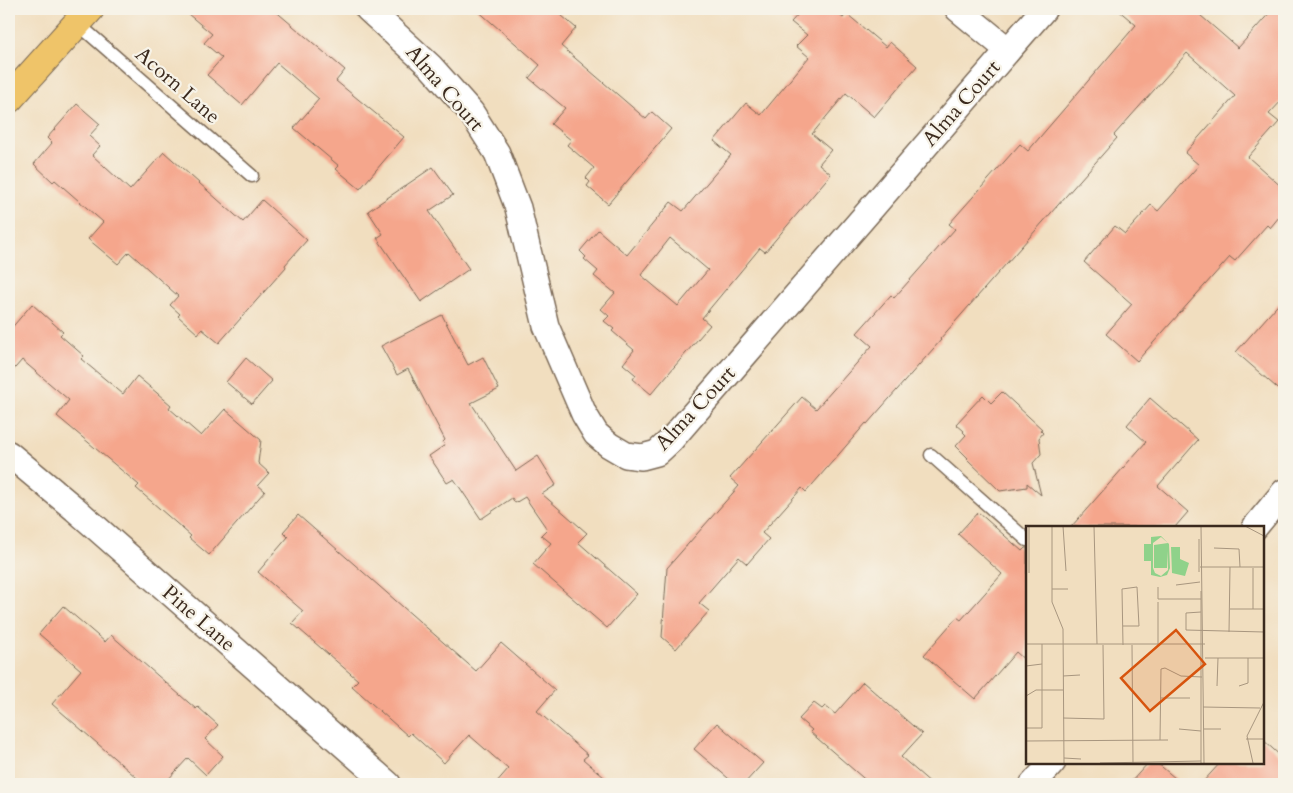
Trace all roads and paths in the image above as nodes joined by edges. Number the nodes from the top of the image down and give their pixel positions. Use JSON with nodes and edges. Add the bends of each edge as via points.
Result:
{"nodes":[{"id":1,"x":368,"y":9,"type":"edge"},
{"id":2,"x":958,"y":9,"type":"edge"},
{"id":3,"x":1044,"y":9,"type":"edge"},
{"id":4,"x":83,"y":16,"type":"edge"},
{"id":5,"x":1008,"y":50,"type":"junction"},
{"id":6,"x":9,"y":99,"type":"edge"},
{"id":7,"x":252,"y":176,"type":"dead end"},
{"id":8,"x":9,"y":454,"type":"edge"},
{"id":9,"x":931,"y":455,"type":"dead end"},
{"id":10,"x":1284,"y":492,"type":"edge"},
{"id":11,"x":1255,"y":526,"type":"edge"},
{"id":12,"x":1026,"y":539,"type":"edge"},
{"id":13,"x":1052,"y":763,"type":"edge"},
{"id":14,"x":388,"y":784,"type":"edge"},
{"id":15,"x":1034,"y":784,"type":"edge"}],
"edges":[{"from":1,"to":5,"type":"street","name":"Alma Court","via":[[431,67],[471,112],[498,153],[518,208],[546,326],[584,414],[596,434],[609,445],[626,455],[642,457],[657,453],[670,441]]},
{"from":2,"to":5,"type":"street"},
{"from":3,"to":5,"type":"street","name":"Alma Court"},
{"from":4,"to":6,"type":"main road"},
{"from":4,"to":7,"type":"lane","name":"Acorn Lane"},
{"from":8,"to":14,"type":"street","name":"Pine Lane"},
{"from":9,"to":12,"type":"lane"},
{"from":10,"to":11,"type":"street"},
{"from":13,"to":15,"type":"street"}]}
